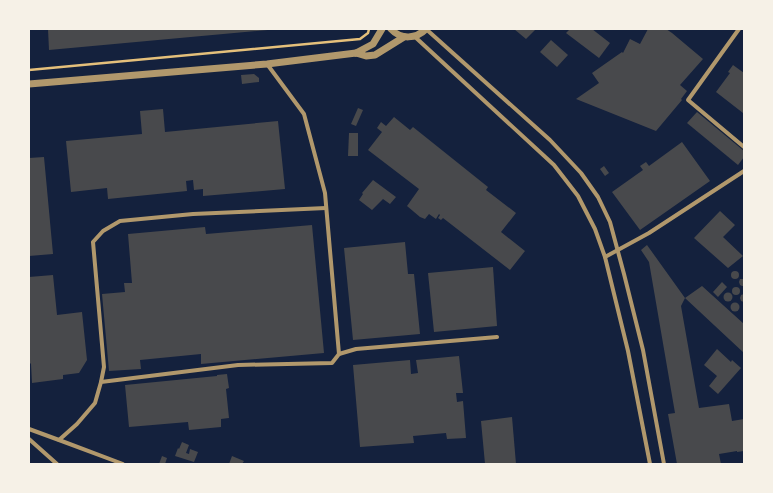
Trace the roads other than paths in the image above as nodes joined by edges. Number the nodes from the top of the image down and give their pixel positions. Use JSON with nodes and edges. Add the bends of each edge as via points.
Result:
{"nodes":[{"id":1,"x":382,"y":29,"type":"edge"},
{"id":2,"x":391,"y":29,"type":"edge"},
{"id":3,"x":426,"y":29,"type":"edge"},
{"id":4,"x":739,"y":29,"type":"edge"},
{"id":5,"x":404,"y":36,"type":"junction"},
{"id":6,"x":414,"y":36,"type":"junction"},
{"id":7,"x":356,"y":53,"type":"junction"},
{"id":8,"x":267,"y":64,"type":"junction"},
{"id":9,"x":29,"y":84,"type":"edge"},
{"id":10,"x":744,"y":147,"type":"edge"},
{"id":11,"x":744,"y":171,"type":"edge"},
{"id":12,"x":326,"y":208,"type":"junction"},
{"id":13,"x":618,"y":250,"type":"junction"},
{"id":14,"x":605,"y":257,"type":"junction"},
{"id":15,"x":497,"y":338,"type":"dead end"},
{"id":16,"x":339,"y":354,"type":"junction"},
{"id":17,"x":101,"y":382,"type":"junction"},
{"id":18,"x":29,"y":429,"type":"edge"},
{"id":19,"x":29,"y":440,"type":"edge"},
{"id":20,"x":60,"y":440,"type":"junction"},
{"id":21,"x":58,"y":464,"type":"edge"},
{"id":22,"x":123,"y":464,"type":"edge"},
{"id":23,"x":650,"y":464,"type":"edge"},
{"id":24,"x":664,"y":464,"type":"edge"}],
"edges":[{"from":1,"to":7,"type":"street","via":[[373,44]]},
{"from":2,"to":5,"type":"street"},
{"from":3,"to":6,"type":"street"},
{"from":3,"to":13,"type":"street","via":[[550,140],[581,173],[598,197],[610,222]]},
{"from":4,"to":10,"type":"street","via":[[688,100]]},
{"from":5,"to":6,"type":"street"},
{"from":5,"to":7,"type":"street","via":[[375,55]]},
{"from":6,"to":14,"type":"street","via":[[554,165],[578,196],[595,229]]},
{"from":7,"to":8,"type":"street"},
{"from":8,"to":9,"type":"street"},
{"from":8,"to":12,"type":"street","via":[[304,114],[325,193]]},
{"from":11,"to":13,"type":"street","via":[[649,233]]},
{"from":12,"to":16,"type":"street"},
{"from":12,"to":17,"type":"street","via":[[193,214],[120,221],[103,231],[93,242],[104,367]]},
{"from":13,"to":14,"type":"street"},
{"from":13,"to":24,"type":"street","via":[[643,350]]},
{"from":14,"to":23,"type":"street","via":[[628,351]]},
{"from":15,"to":16,"type":"street","via":[[356,350]]},
{"from":16,"to":17,"type":"street","via":[[332,363],[238,365]]},
{"from":17,"to":20,"type":"street","via":[[95,403]]},
{"from":18,"to":20,"type":"street"},
{"from":19,"to":21,"type":"street"},
{"from":20,"to":22,"type":"street"}]}
